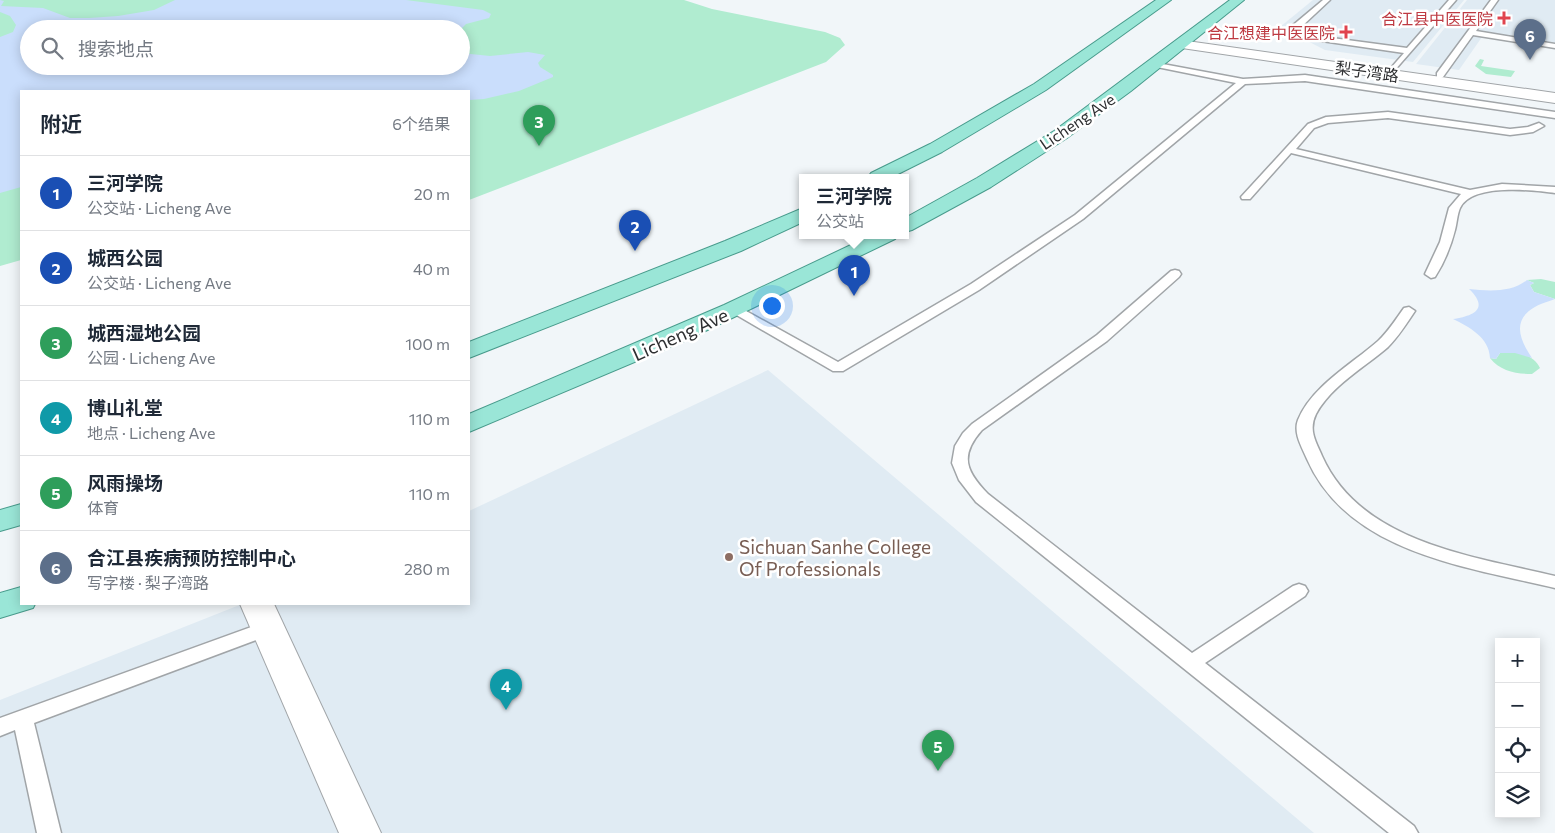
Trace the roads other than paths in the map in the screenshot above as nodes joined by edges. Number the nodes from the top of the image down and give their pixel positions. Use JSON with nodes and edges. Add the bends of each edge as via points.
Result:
{"nodes":[{"id":1,"x":1165,"y":0,"type":"edge"},
{"id":2,"x":1238,"y":0,"type":"edge"},
{"id":3,"x":1328,"y":0,"type":"edge"},
{"id":4,"x":1453,"y":0,"type":"edge"},
{"id":5,"x":1495,"y":0,"type":"edge"},
{"id":6,"x":1471,"y":32,"type":"junction"},
{"id":7,"x":1183,"y":41,"type":"junction"},
{"id":8,"x":1555,"y":46,"type":"edge"},
{"id":9,"x":1409,"y":51,"type":"junction"},
{"id":10,"x":1155,"y":64,"type":"junction"},
{"id":11,"x":1394,"y":69,"type":"junction"},
{"id":12,"x":1440,"y":75,"type":"junction"},
{"id":13,"x":1243,"y":82,"type":"junction"},
{"id":14,"x":1555,"y":91,"type":"edge"},
{"id":15,"x":1547,"y":97,"type":"edge"},
{"id":16,"x":1555,"y":115,"type":"edge"},
{"id":17,"x":1540,"y":121,"type":"junction"},
{"id":18,"x":1289,"y":150,"type":"junction"},
{"id":19,"x":884,"y":174,"type":"edge"},
{"id":20,"x":1555,"y":190,"type":"edge"},
{"id":21,"x":1471,"y":193,"type":"junction"},
{"id":22,"x":1246,"y":197,"type":"dead end"},
{"id":23,"x":799,"y":216,"type":"edge"},
{"id":24,"x":909,"y":224,"type":"edge"},
{"id":25,"x":880,"y":239,"type":"edge"},
{"id":26,"x":1175,"y":274,"type":"dead end"},
{"id":27,"x":1431,"y":274,"type":"dead end"},
{"id":28,"x":734,"y":310,"type":"junction"},
{"id":29,"x":1409,"y":311,"type":"dead end"},
{"id":30,"x":470,"y":351,"type":"edge"},
{"id":31,"x":470,"y":424,"type":"edge"},
{"id":32,"x":20,"y":514,"type":"edge"},
{"id":33,"x":0,"y":521,"type":"edge"},
{"id":34,"x":1555,"y":582,"type":"edge"},
{"id":35,"x":1300,"y":591,"type":"dead end"},
{"id":36,"x":20,"y":599,"type":"edge"},
{"id":37,"x":0,"y":606,"type":"edge"},
{"id":38,"x":262,"y":616,"type":"edge"},
{"id":39,"x":1191,"y":663,"type":"junction"},
{"id":40,"x":23,"y":718,"type":"junction"},
{"id":41,"x":0,"y":727,"type":"edge"},
{"id":42,"x":50,"y":833,"type":"edge"},
{"id":43,"x":360,"y":833,"type":"edge"},
{"id":44,"x":1406,"y":833,"type":"edge"}],
"edges":[{"from":1,"to":19,"type":"main road","via":[[1040,87],[936,148]]},
{"from":2,"to":7,"type":"main road","name":"Licheng Ave"},
{"from":3,"to":9,"type":"lane","via":[[1295,28],[1315,38]]},
{"from":4,"to":9,"type":"lane"},
{"from":5,"to":6,"type":"lane"},
{"from":6,"to":8,"type":"lane"},
{"from":6,"to":12,"type":"lane"},
{"from":7,"to":10,"type":"main road","name":"Licheng Ave"},
{"from":7,"to":11,"type":"street","name":"梨子湾路"},
{"from":7,"to":15,"type":"street","name":"梨子湾路"},
{"from":9,"to":11,"type":"lane"},
{"from":10,"to":13,"type":"lane"},
{"from":10,"to":24,"type":"main road","name":"Licheng Ave","via":[[1107,102],[1006,169]]},
{"from":11,"to":12,"type":"street","name":"梨子湾路"},
{"from":12,"to":14,"type":"street","name":"梨子湾路"},
{"from":13,"to":17,"type":"lane","via":[[1305,78]]},
{"from":13,"to":28,"type":"lane","via":[[1079,217],[975,287],[838,368]]},
{"from":15,"to":17,"type":"lane"},
{"from":16,"to":17,"type":"lane"},
{"from":17,"to":18,"type":"lane","via":[[1510,132],[1399,116],[1334,118],[1311,126]]},
{"from":18,"to":21,"type":"lane"},
{"from":18,"to":22,"type":"lane"},
{"from":20,"to":21,"type":"lane","via":[[1507,187]]},
{"from":21,"to":27,"type":"lane","via":[[1456,204],[1445,243]]},
{"from":23,"to":30,"type":"main road","via":[[733,246]]},
{"from":25,"to":28,"type":"main road","name":"Licheng Ave"},
{"from":26,"to":39,"type":"lane","via":[[1102,338],[977,427],[960,448],[959,461],[962,474],[982,498]]},
{"from":28,"to":31,"type":"main road","name":"Licheng Ave"},
{"from":29,"to":34,"type":"lane","via":[[1384,342],[1330,388],[1310,411],[1304,433],[1322,474],[1338,496],[1361,517],[1388,533],[1444,554]]},
{"from":32,"to":33,"type":"main road"},
{"from":35,"to":39,"type":"lane"},
{"from":36,"to":37,"type":"main road"},
{"from":38,"to":40,"type":"lane"},
{"from":38,"to":43,"type":"street"},
{"from":39,"to":44,"type":"lane"},
{"from":40,"to":41,"type":"lane"},
{"from":40,"to":42,"type":"lane"}]}
